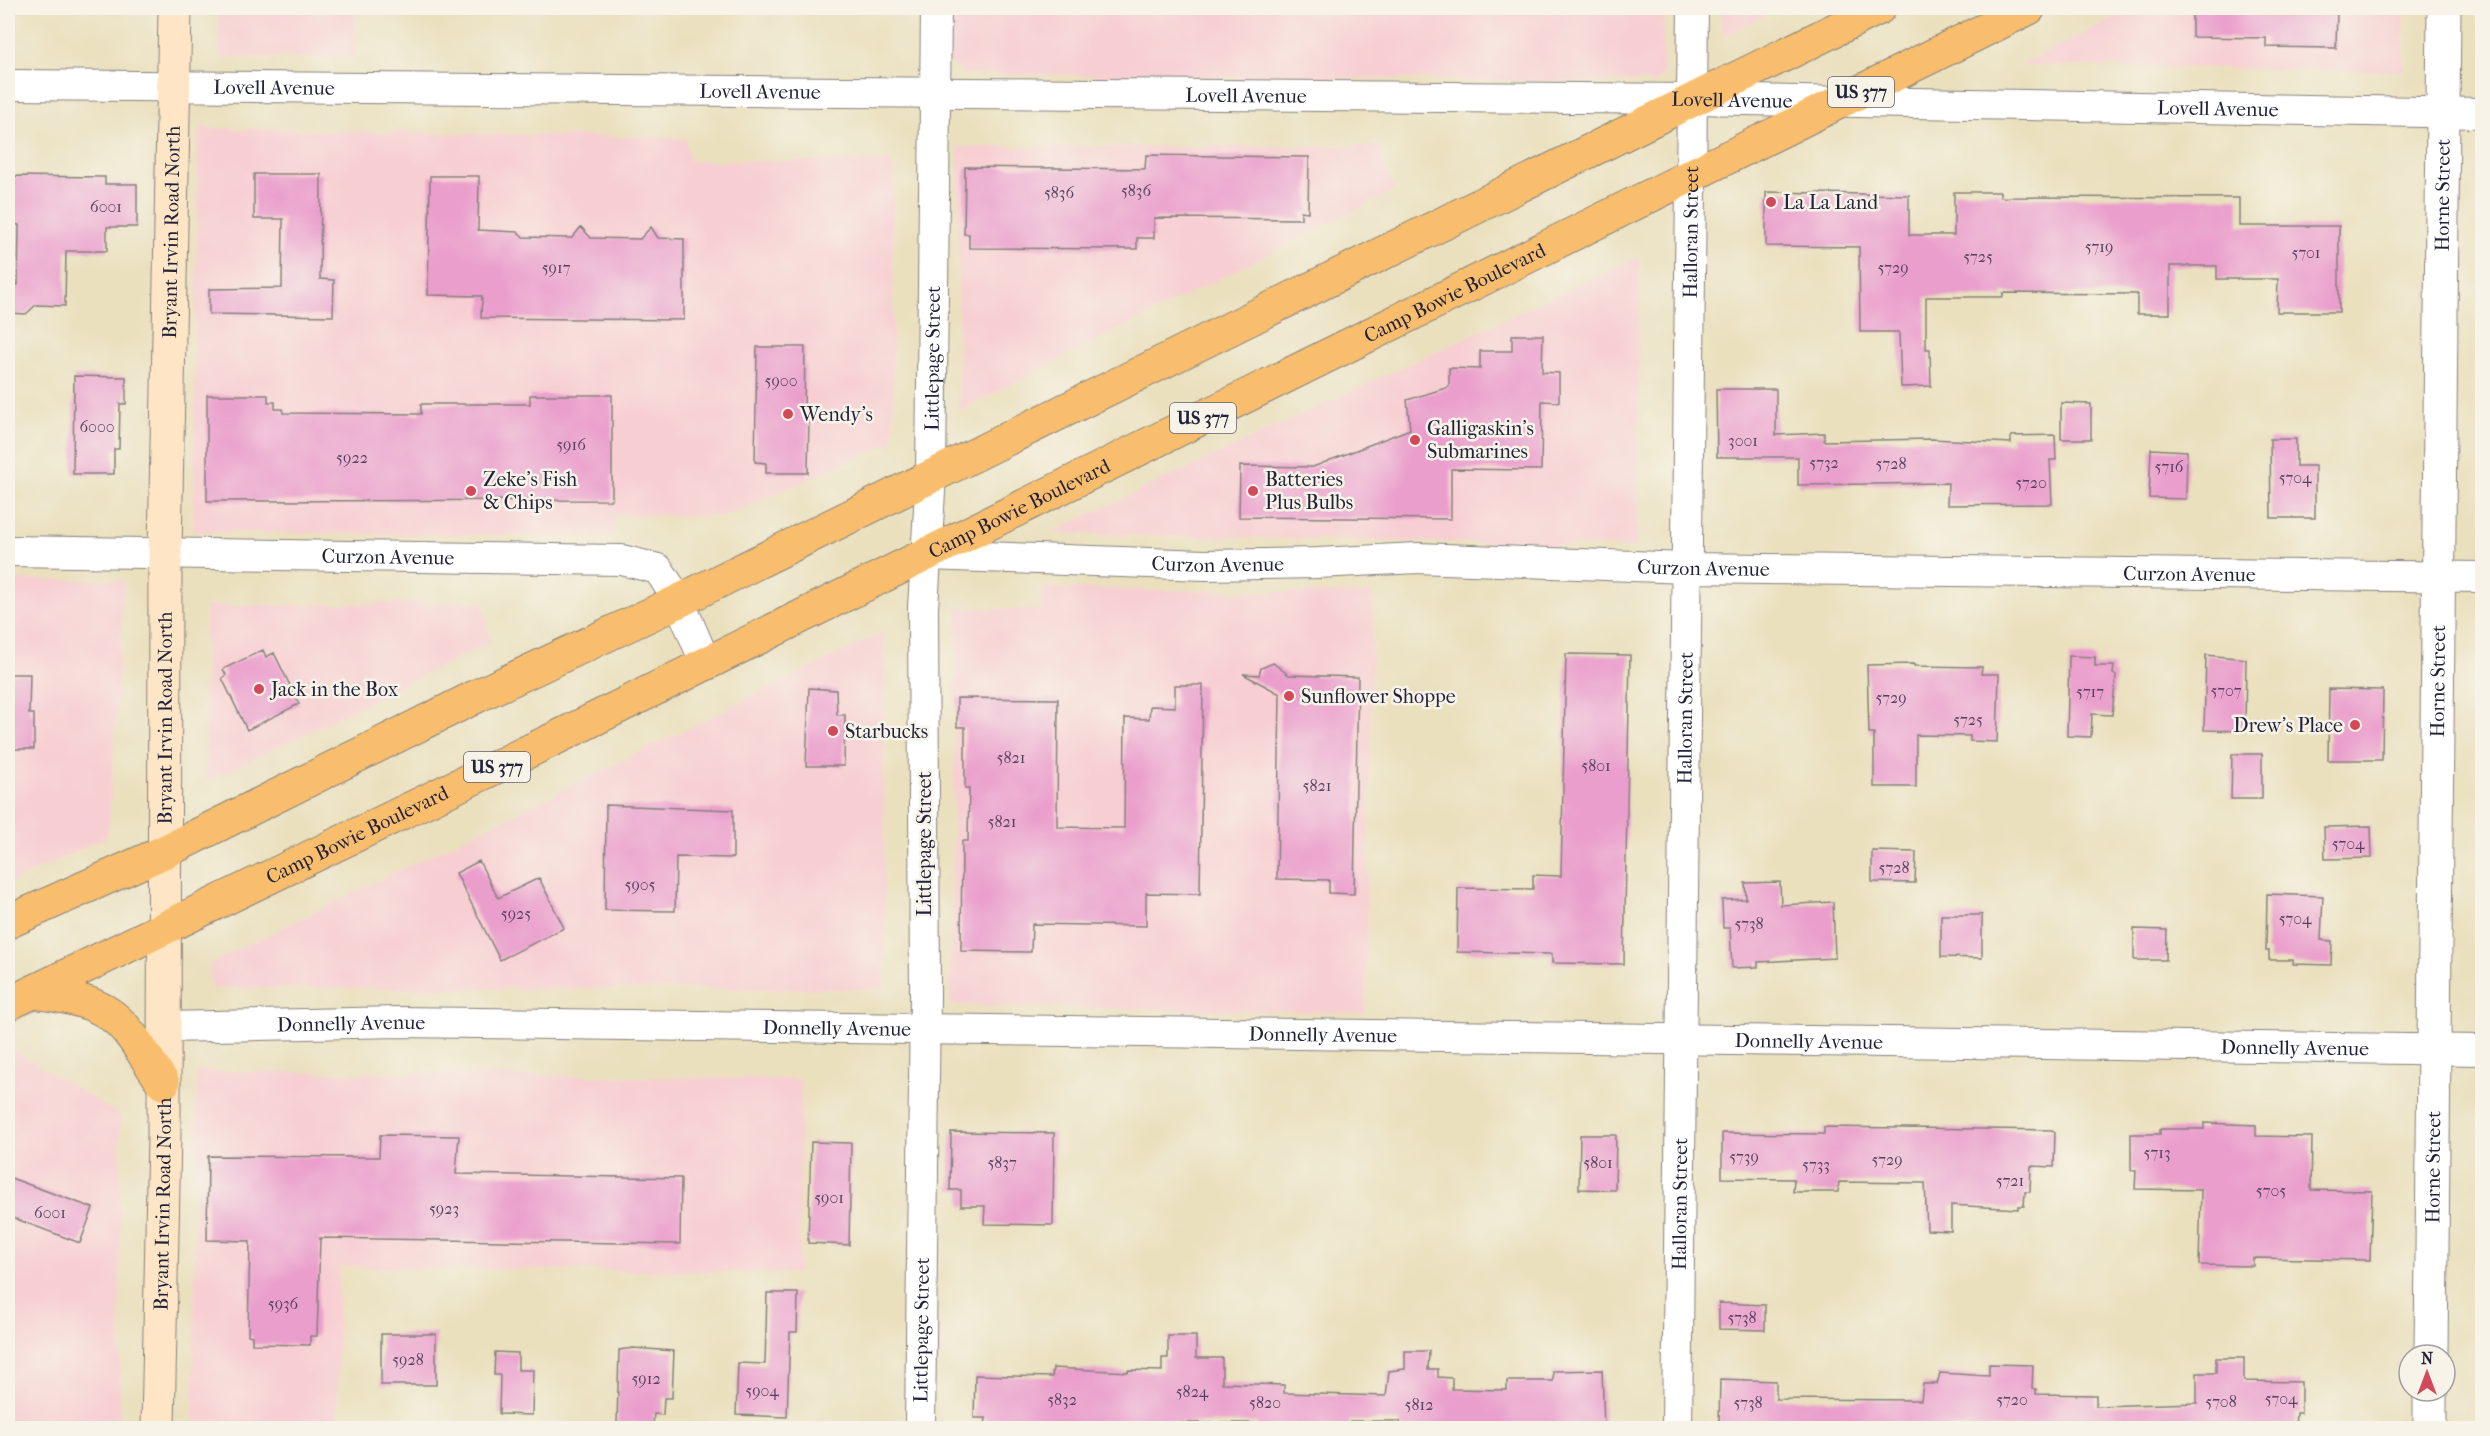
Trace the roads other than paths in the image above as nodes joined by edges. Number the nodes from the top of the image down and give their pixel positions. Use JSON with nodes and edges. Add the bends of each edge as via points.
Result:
{"nodes":[{"id":1,"x":175,"y":8,"type":"edge"},
{"id":2,"x":936,"y":8,"type":"edge"},
{"id":3,"x":1693,"y":8,"type":"edge"},
{"id":4,"x":1880,"y":8,"type":"edge"},
{"id":5,"x":2029,"y":8,"type":"edge"},
{"id":6,"x":2444,"y":8,"type":"edge"},
{"id":7,"x":8,"y":85,"type":"edge"},
{"id":8,"x":173,"y":87,"type":"junction"},
{"id":9,"x":936,"y":93,"type":"junction"},
{"id":10,"x":1692,"y":99,"type":"junction"},
{"id":11,"x":1837,"y":104,"type":"junction"},
{"id":12,"x":2445,"y":111,"type":"junction"},
{"id":13,"x":2482,"y":113,"type":"edge"},
{"id":14,"x":1692,"y":174,"type":"junction"},
{"id":15,"x":931,"y":475,"type":"junction"},
{"id":16,"x":8,"y":551,"type":"edge"},
{"id":17,"x":165,"y":552,"type":"junction"},
{"id":18,"x":926,"y":555,"type":"junction"},
{"id":19,"x":1687,"y":568,"type":"junction"},
{"id":20,"x":2440,"y":576,"type":"junction"},
{"id":21,"x":2482,"y":577,"type":"edge"},
{"id":22,"x":679,"y":601,"type":"junction"},
{"id":23,"x":706,"y":664,"type":"junction"},
{"id":24,"x":164,"y":852,"type":"junction"},
{"id":25,"x":8,"y":922,"type":"edge"},
{"id":26,"x":164,"y":929,"type":"junction"},
{"id":27,"x":20,"y":998,"type":"edge"},
{"id":28,"x":165,"y":1027,"type":"junction"},
{"id":29,"x":924,"y":1030,"type":"junction"},
{"id":30,"x":1682,"y":1040,"type":"junction"},
{"id":31,"x":2434,"y":1050,"type":"junction"},
{"id":32,"x":2482,"y":1050,"type":"edge"},
{"id":33,"x":164,"y":1083,"type":"junction"},
{"id":34,"x":2431,"y":1343,"type":"edge"},
{"id":35,"x":2430,"y":1403,"type":"edge"},
{"id":36,"x":158,"y":1428,"type":"edge"},
{"id":37,"x":920,"y":1428,"type":"edge"},
{"id":38,"x":1677,"y":1428,"type":"edge"},
{"id":39,"x":2430,"y":1428,"type":"edge"}],
"edges":[{"from":1,"to":8,"type":"main road","name":"Bryant Irvin Road North"},
{"from":2,"to":9,"type":"street","name":"Littlepage Street"},
{"from":3,"to":10,"type":"street","name":"Halloran Street"},
{"from":4,"to":10,"type":"main road"},
{"from":5,"to":11,"type":"main road","name":"Camp Bowie Boulevard","number":"US 377"},
{"from":6,"to":12,"type":"street","name":"Horne Street"},
{"from":7,"to":8,"type":"street","name":"Lovell Avenue"},
{"from":8,"to":9,"type":"street","name":"Lovell Avenue"},
{"from":8,"to":17,"type":"main road","name":"Bryant Irvin Road North"},
{"from":9,"to":10,"type":"street","name":"Lovell Avenue"},
{"from":9,"to":15,"type":"street","name":"Littlepage Street"},
{"from":10,"to":11,"type":"street","name":"Lovell Avenue"},
{"from":10,"to":14,"type":"street","name":"Halloran Street"},
{"from":10,"to":15,"type":"main road"},
{"from":11,"to":12,"type":"street","name":"Lovell Avenue"},
{"from":11,"to":14,"type":"main road","name":"Camp Bowie Boulevard","number":"US 377"},
{"from":12,"to":13,"type":"street","name":"Lovell Avenue"},
{"from":12,"to":20,"type":"street","name":"Horne Street"},
{"from":14,"to":18,"type":"main road","name":"Camp Bowie Boulevard","number":"US 377"},
{"from":14,"to":19,"type":"street","name":"Halloran Street"},
{"from":15,"to":18,"type":"street","name":"Littlepage Street"},
{"from":15,"to":22,"type":"main road"},
{"from":16,"to":17,"type":"street","name":"Curzon Avenue"},
{"from":17,"to":22,"type":"street","name":"Curzon Avenue","via":[[622,561],[658,569]]},
{"from":17,"to":24,"type":"main road","name":"Bryant Irvin Road North"},
{"from":18,"to":19,"type":"street","name":"Curzon Avenue","via":[[1205,565],[1417,558]]},
{"from":18,"to":23,"type":"main road","name":"Camp Bowie Boulevard","number":"US 377"},
{"from":18,"to":29,"type":"street","name":"Littlepage Street"},
{"from":19,"to":20,"type":"street","name":"Curzon Avenue"},
{"from":19,"to":30,"type":"street","name":"Halloran Street"},
{"from":20,"to":21,"type":"street","name":"Curzon Avenue"},
{"from":20,"to":31,"type":"street","name":"Horne Street"},
{"from":22,"to":23,"type":"street","name":"Curzon Avenue"},
{"from":22,"to":24,"type":"main road","via":[[479,695]]},
{"from":23,"to":26,"type":"main road","name":"Camp Bowie Boulevard","number":"US 377"},
{"from":24,"to":25,"type":"main road"},
{"from":24,"to":26,"type":"main road","name":"Bryant Irvin Road North"},
{"from":26,"to":27,"type":"main road","name":"Camp Bowie Boulevard","number":"US 377"},
{"from":26,"to":28,"type":"main road","name":"Bryant Irvin Road North"},
{"from":27,"to":33,"type":"main road","via":[[70,997],[114,1015]]},
{"from":28,"to":29,"type":"street","name":"Donnelly Avenue","via":[[399,1022]]},
{"from":28,"to":33,"type":"main road","name":"Bryant Irvin Road North"},
{"from":29,"to":30,"type":"street","name":"Donnelly Avenue"},
{"from":29,"to":37,"type":"street","name":"Littlepage Street"},
{"from":30,"to":31,"type":"street","name":"Donnelly Avenue"},
{"from":30,"to":38,"type":"street","name":"Halloran Street"},
{"from":31,"to":32,"type":"street","name":"Donnelly Avenue"},
{"from":31,"to":34,"type":"street","name":"Horne Street"},
{"from":33,"to":36,"type":"main road","name":"Bryant Irvin Road North"},
{"from":35,"to":39,"type":"street"}]}
